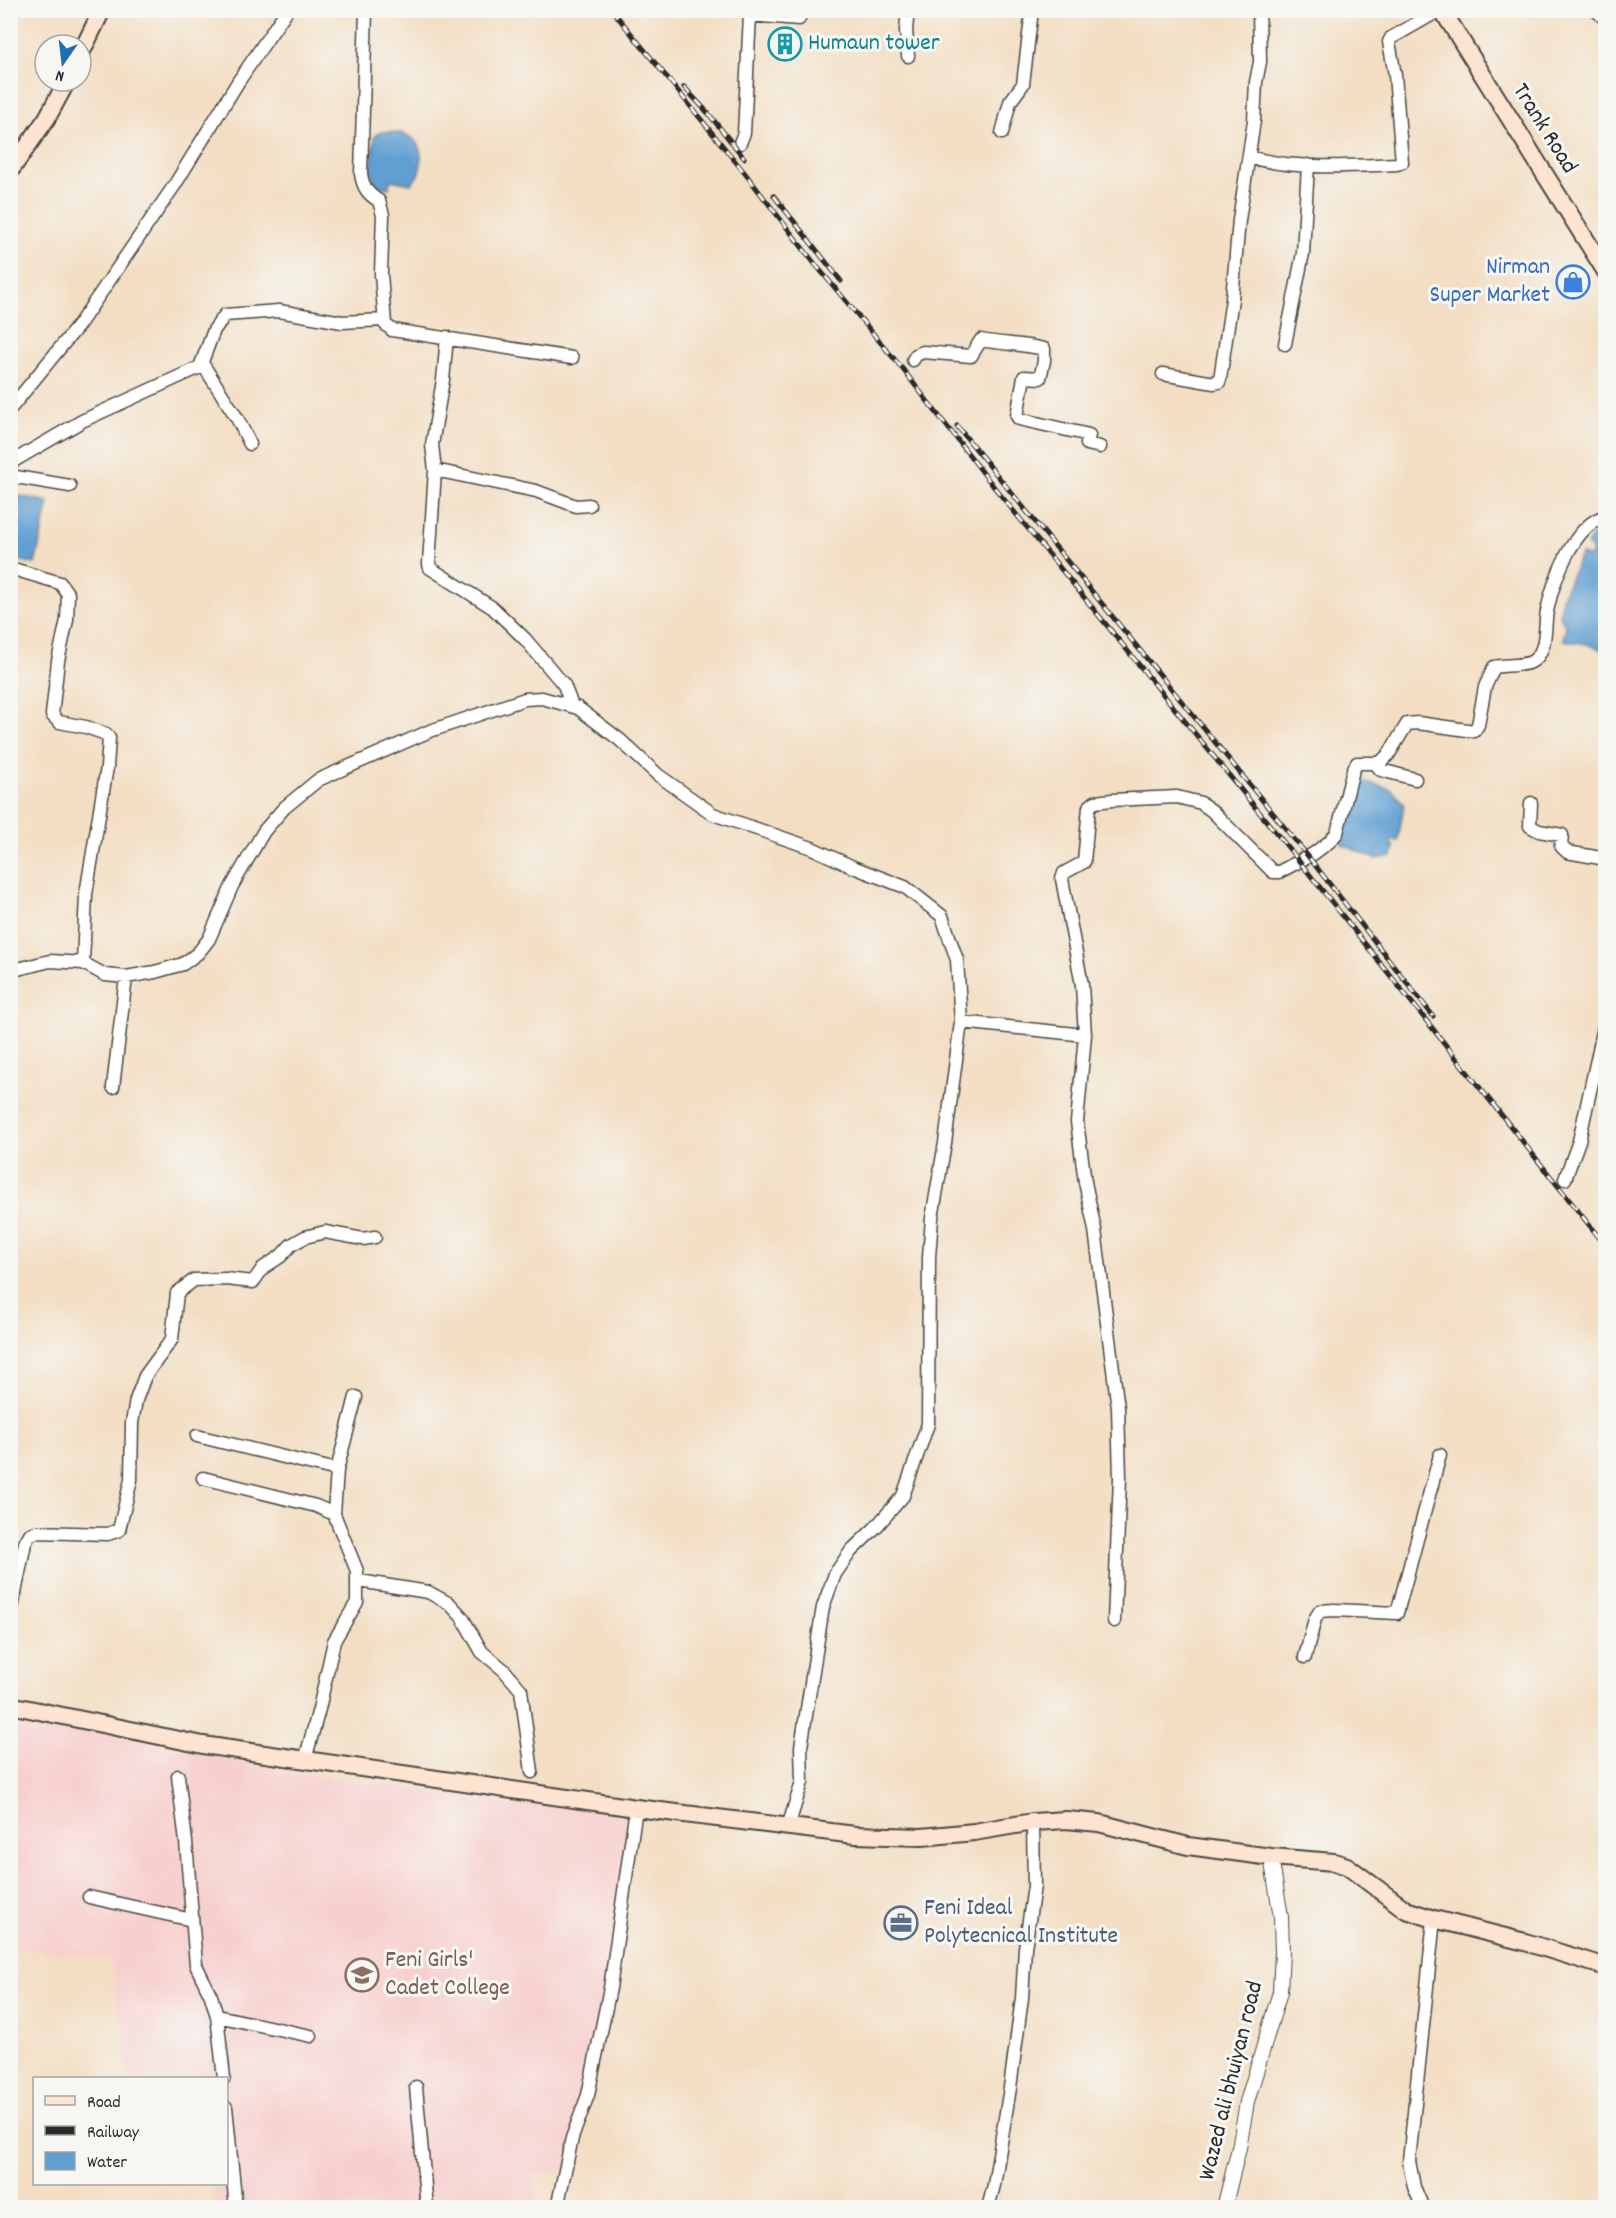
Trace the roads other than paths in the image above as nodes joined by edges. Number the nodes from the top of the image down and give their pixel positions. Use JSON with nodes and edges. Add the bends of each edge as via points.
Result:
{"nodes":[{"id":1,"x":92,"y":10,"type":"edge"},
{"id":2,"x":102,"y":10,"type":"edge"},
{"id":3,"x":287,"y":10,"type":"edge"},
{"id":4,"x":366,"y":10,"type":"edge"},
{"id":5,"x":799,"y":10,"type":"edge"},
{"id":6,"x":908,"y":10,"type":"edge"},
{"id":7,"x":1032,"y":10,"type":"edge"},
{"id":8,"x":1259,"y":10,"type":"edge"},
{"id":9,"x":1441,"y":10,"type":"edge"},
{"id":10,"x":1596,"y":10,"type":"edge"},
{"id":11,"x":1605,"y":20,"type":"edge"},
{"id":12,"x":81,"y":33,"type":"edge"},
{"id":13,"x":91,"y":33,"type":"edge"},
{"id":14,"x":909,"y":56,"type":"dead end"},
{"id":15,"x":49,"y":93,"type":"edge"},
{"id":16,"x":61,"y":93,"type":"edge"},
{"id":17,"x":1002,"y":133,"type":"dead end"},
{"id":18,"x":740,"y":143,"type":"dead end"},
{"id":19,"x":10,"y":153,"type":"edge"},
{"id":20,"x":1249,"y":157,"type":"junction"},
{"id":21,"x":1308,"y":165,"type":"junction"},
{"id":22,"x":10,"y":171,"type":"edge"},
{"id":23,"x":1605,"y":272,"type":"edge"},
{"id":24,"x":384,"y":320,"type":"junction"},
{"id":25,"x":447,"y":337,"type":"junction"},
{"id":26,"x":1285,"y":344,"type":"dead end"},
{"id":27,"x":572,"y":358,"type":"dead end"},
{"id":28,"x":913,"y":360,"type":"dead end"},
{"id":29,"x":202,"y":363,"type":"junction"},
{"id":30,"x":1163,"y":374,"type":"dead end"},
{"id":31,"x":10,"y":409,"type":"edge"},
{"id":32,"x":250,"y":444,"type":"dead end"},
{"id":33,"x":1100,"y":447,"type":"dead end"},
{"id":34,"x":10,"y":463,"type":"edge"},
{"id":35,"x":435,"y":470,"type":"junction"},
{"id":36,"x":10,"y":476,"type":"edge"},
{"id":37,"x":70,"y":486,"type":"dead end"},
{"id":38,"x":589,"y":505,"type":"dead end"},
{"id":39,"x":1605,"y":516,"type":"edge"},
{"id":40,"x":10,"y":568,"type":"edge"},
{"id":41,"x":572,"y":706,"type":"junction"},
{"id":42,"x":1375,"y":763,"type":"junction"},
{"id":43,"x":1415,"y":779,"type":"dead end"},
{"id":44,"x":1531,"y":803,"type":"dead end"},
{"id":45,"x":1605,"y":859,"type":"edge"},
{"id":46,"x":83,"y":963,"type":"junction"},
{"id":47,"x":10,"y":971,"type":"edge"},
{"id":48,"x":126,"y":977,"type":"junction"},
{"id":49,"x":1605,"y":1018,"type":"edge"},
{"id":50,"x":961,"y":1022,"type":"junction"},
{"id":51,"x":1085,"y":1035,"type":"junction"},
{"id":52,"x":113,"y":1088,"type":"dead end"},
{"id":53,"x":1564,"y":1179,"type":"dead end"},
{"id":54,"x":375,"y":1237,"type":"dead end"},
{"id":55,"x":356,"y":1397,"type":"dead end"},
{"id":56,"x":197,"y":1436,"type":"dead end"},
{"id":57,"x":1440,"y":1455,"type":"dead end"},
{"id":58,"x":337,"y":1470,"type":"junction"},
{"id":59,"x":203,"y":1478,"type":"dead end"},
{"id":60,"x":334,"y":1514,"type":"junction"},
{"id":61,"x":359,"y":1581,"type":"junction"},
{"id":62,"x":10,"y":1618,"type":"edge"},
{"id":63,"x":1114,"y":1621,"type":"dead end"},
{"id":64,"x":1305,"y":1657,"type":"dead end"},
{"id":65,"x":10,"y":1705,"type":"edge"},
{"id":66,"x":305,"y":1760,"type":"junction"},
{"id":67,"x":532,"y":1772,"type":"dead end"},
{"id":68,"x":178,"y":1776,"type":"dead end"},
{"id":69,"x":636,"y":1808,"type":"junction"},
{"id":70,"x":1033,"y":1822,"type":"junction"},
{"id":71,"x":788,"y":1827,"type":"junction"},
{"id":72,"x":1271,"y":1857,"type":"junction"},
{"id":73,"x":89,"y":1897,"type":"dead end"},
{"id":74,"x":1434,"y":1919,"type":"junction"},
{"id":75,"x":192,"y":1920,"type":"junction"},
{"id":76,"x":1605,"y":1967,"type":"edge"},
{"id":77,"x":218,"y":2016,"type":"junction"},
{"id":78,"x":311,"y":2036,"type":"dead end"},
{"id":79,"x":224,"y":2077,"type":"edge"},
{"id":80,"x":416,"y":2087,"type":"dead end"},
{"id":81,"x":228,"y":2127,"type":"edge"},
{"id":82,"x":236,"y":2208,"type":"edge"},
{"id":83,"x":427,"y":2208,"type":"edge"},
{"id":84,"x":557,"y":2208,"type":"edge"},
{"id":85,"x":988,"y":2208,"type":"edge"},
{"id":86,"x":1224,"y":2208,"type":"edge"},
{"id":87,"x":1423,"y":2208,"type":"edge"}],
"edges":[{"from":1,"to":12,"type":"main road"},
{"from":2,"to":13,"type":"main road"},
{"from":3,"to":31,"type":"street","via":[[84,317]]},
{"from":4,"to":24,"type":"street","via":[[361,174],[363,186],[379,201],[383,215]]},
{"from":5,"to":18,"type":"street","via":[[800,19],[750,15],[744,133]]},
{"from":6,"to":14,"type":"street"},
{"from":7,"to":17,"type":"street","via":[[1023,84],[1010,102]]},
{"from":8,"to":20,"type":"street","via":[[1260,62]]},
{"from":9,"to":21,"type":"street","via":[[1389,42],[1402,162]]},
{"from":9,"to":23,"type":"main road","name":"Trank Road"},
{"from":10,"to":11,"type":"street"},
{"from":15,"to":19,"type":"main road"},
{"from":16,"to":22,"type":"main road"},
{"from":20,"to":21,"type":"street"},
{"from":20,"to":30,"type":"street","via":[[1219,382]]},
{"from":21,"to":26,"type":"street","via":[[1303,253]]},
{"from":24,"to":25,"type":"street","via":[[392,330]]},
{"from":24,"to":29,"type":"street","via":[[342,322],[279,312],[225,315],[214,330]]},
{"from":25,"to":27,"type":"street"},
{"from":25,"to":35,"type":"street","via":[[432,445]]},
{"from":28,"to":33,"type":"street","via":[[923,352],[971,356],[981,340],[1044,349],[1040,378],[1024,377],[1017,416],[1089,435],[1087,444]]},
{"from":29,"to":32,"type":"street"},
{"from":29,"to":34,"type":"street","via":[[187,374],[82,421]]},
{"from":35,"to":38,"type":"street","via":[[536,491],[576,506]]},
{"from":35,"to":41,"type":"street","via":[[430,568],[493,608],[525,639],[564,686]]},
{"from":36,"to":37,"type":"street"},
{"from":39,"to":42,"type":"street","via":[[1585,528],[1566,558],[1537,657],[1527,663],[1494,667],[1474,731],[1407,723],[1389,754]]},
{"from":40,"to":46,"type":"street","via":[[65,588],[67,620],[52,715],[59,722],[86,727],[108,738],[107,767],[86,894]]},
{"from":41,"to":48,"type":"street","via":[[542,698],[525,699],[430,731],[318,780],[264,831],[232,886],[209,939],[198,953],[183,964]]},
{"from":41,"to":50,"type":"street","via":[[712,814],[812,848],[905,887],[927,903],[942,916],[957,960]]},
{"from":42,"to":43,"type":"street","via":[[1390,774]]},
{"from":42,"to":51,"type":"street","via":[[1357,763],[1337,832],[1329,842],[1279,872],[1266,867],[1201,803],[1178,797],[1112,800],[1095,802],[1089,807],[1087,854],[1084,862],[1064,873],[1062,879],[1082,985]]},
{"from":44,"to":45,"type":"street","via":[[1530,826],[1562,835],[1561,846],[1567,852]]},
{"from":46,"to":47,"type":"street","via":[[50,961]]},
{"from":46,"to":48,"type":"street","via":[[105,975]]},
{"from":48,"to":52,"type":"street"},
{"from":49,"to":53,"type":"street","via":[[1579,1141]]},
{"from":50,"to":51,"type":"street"},
{"from":50,"to":71,"type":"street","via":[[930,1247],[928,1424],[903,1496],[851,1551],[835,1574],[823,1607],[801,1747],[802,1782]]},
{"from":51,"to":63,"type":"street","via":[[1077,1122],[1118,1408],[1120,1478]]},
{"from":54,"to":62,"type":"street","via":[[363,1239],[326,1232],[305,1237],[263,1268],[253,1282],[194,1280],[177,1293],[172,1339],[145,1377],[136,1400],[131,1480],[119,1530],[108,1534],[30,1534]]},
{"from":55,"to":58,"type":"street"},
{"from":56,"to":58,"type":"street"},
{"from":57,"to":64,"type":"street","via":[[1397,1613],[1320,1611]]},
{"from":58,"to":60,"type":"street"},
{"from":59,"to":60,"type":"street"},
{"from":60,"to":61,"type":"street"},
{"from":61,"to":66,"type":"street","via":[[357,1602],[334,1641]]},
{"from":61,"to":67,"type":"street","via":[[428,1592],[450,1604],[462,1617],[482,1652],[521,1690]]},
{"from":65,"to":66,"type":"main road","via":[[203,1745]]},
{"from":66,"to":69,"type":"main road"},
{"from":68,"to":75,"type":"street"},
{"from":69,"to":71,"type":"main road"},
{"from":69,"to":84,"type":"street","via":[[610,1988],[588,2096],[572,2138]]},
{"from":70,"to":71,"type":"main road","via":[[922,1837]]},
{"from":70,"to":72,"type":"main road","via":[[1099,1823],[1188,1846]]},
{"from":70,"to":85,"type":"street","via":[[1034,1886],[1022,1998]]},
{"from":72,"to":74,"type":"main road","via":[[1347,1866],[1407,1910]]},
{"from":72,"to":86,"type":"street","name":"Wazed ali bhuiyan road","via":[[1281,1917],[1280,1992],[1247,2102]]},
{"from":73,"to":75,"type":"street"},
{"from":74,"to":76,"type":"main road"},
{"from":74,"to":87,"type":"street","via":[[1409,2161]]},
{"from":75,"to":77,"type":"street","via":[[196,1965]]},
{"from":77,"to":78,"type":"street"},
{"from":77,"to":79,"type":"street"},
{"from":80,"to":83,"type":"street"},
{"from":81,"to":82,"type":"street"}]}
